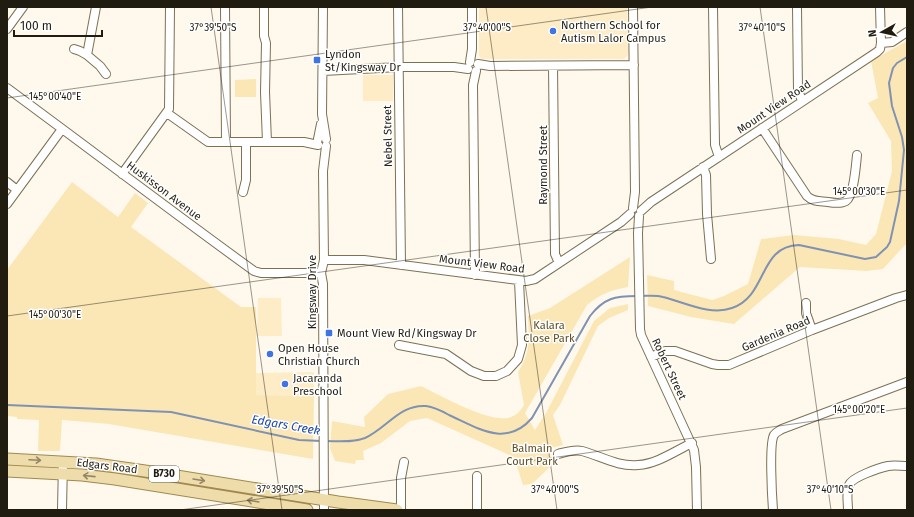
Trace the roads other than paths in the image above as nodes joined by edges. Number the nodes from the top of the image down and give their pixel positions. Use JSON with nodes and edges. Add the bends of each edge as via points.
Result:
{"nodes":[{"id":1,"x":23,"y":7,"type":"edge"},
{"id":2,"x":96,"y":7,"type":"edge"},
{"id":3,"x":170,"y":7,"type":"edge"},
{"id":4,"x":225,"y":7,"type":"edge"},
{"id":5,"x":264,"y":7,"type":"edge"},
{"id":6,"x":323,"y":7,"type":"edge"},
{"id":7,"x":398,"y":7,"type":"edge"},
{"id":8,"x":472,"y":7,"type":"edge"},
{"id":9,"x":634,"y":7,"type":"edge"},
{"id":10,"x":714,"y":7,"type":"edge"},
{"id":11,"x":797,"y":7,"type":"edge"},
{"id":12,"x":880,"y":7,"type":"edge"},
{"id":13,"x":7,"y":29,"type":"edge"},
{"id":14,"x":907,"y":32,"type":"edge"},
{"id":15,"x":881,"y":43,"type":"junction"},
{"id":16,"x":74,"y":49,"type":"dead end"},
{"id":17,"x":87,"y":54,"type":"junction"},
{"id":18,"x":634,"y":65,"type":"junction"},
{"id":19,"x":473,"y":66,"type":"junction"},
{"id":20,"x":553,"y":66,"type":"junction"},
{"id":21,"x":399,"y":68,"type":"junction"},
{"id":22,"x":323,"y":71,"type":"junction"},
{"id":23,"x":106,"y":74,"type":"dead end"},
{"id":24,"x":7,"y":88,"type":"edge"},
{"id":25,"x":802,"y":101,"type":"junction"},
{"id":26,"x":167,"y":113,"type":"junction"},
{"id":27,"x":762,"y":128,"type":"junction"},
{"id":28,"x":62,"y":129,"type":"junction"},
{"id":29,"x":226,"y":142,"type":"junction"},
{"id":30,"x":246,"y":142,"type":"junction"},
{"id":31,"x":268,"y":142,"type":"junction"},
{"id":32,"x":321,"y":142,"type":"junction"},
{"id":33,"x":857,"y":155,"type":"dead end"},
{"id":34,"x":719,"y":157,"type":"junction"},
{"id":35,"x":703,"y":167,"type":"junction"},
{"id":36,"x":122,"y":174,"type":"junction"},
{"id":37,"x":7,"y":182,"type":"edge"},
{"id":38,"x":17,"y":190,"type":"junction"},
{"id":39,"x":243,"y":192,"type":"dead end"},
{"id":40,"x":7,"y":204,"type":"edge"},
{"id":41,"x":636,"y":213,"type":"junction"},
{"id":42,"x":711,"y":259,"type":"dead end"},
{"id":43,"x":324,"y":260,"type":"junction"},
{"id":44,"x":559,"y":263,"type":"junction"},
{"id":45,"x":401,"y":265,"type":"junction"},
{"id":46,"x":321,"y":273,"type":"junction"},
{"id":47,"x":474,"y":275,"type":"junction"},
{"id":48,"x":519,"y":281,"type":"junction"},
{"id":49,"x":907,"y":294,"type":"edge"},
{"id":50,"x":806,"y":303,"type":"dead end"},
{"id":51,"x":812,"y":330,"type":"junction"},
{"id":52,"x":398,"y":345,"type":"dead end"},
{"id":53,"x":651,"y":357,"type":"junction"},
{"id":54,"x":907,"y":382,"type":"edge"},
{"id":55,"x":692,"y":443,"type":"junction"},
{"id":56,"x":558,"y":454,"type":"dead end"},
{"id":57,"x":7,"y":459,"type":"edge"},
{"id":58,"x":63,"y":462,"type":"junction"},
{"id":59,"x":404,"y":462,"type":"dead end"},
{"id":60,"x":907,"y":466,"type":"edge"},
{"id":61,"x":7,"y":471,"type":"edge"},
{"id":62,"x":63,"y":474,"type":"junction"},
{"id":63,"x":477,"y":476,"type":"dead end"},
{"id":64,"x":323,"y":505,"type":"edge"},
{"id":65,"x":62,"y":510,"type":"edge"},
{"id":66,"x":307,"y":510,"type":"edge"},
{"id":67,"x":397,"y":510,"type":"edge"},
{"id":68,"x":401,"y":510,"type":"edge"},
{"id":69,"x":477,"y":510,"type":"edge"},
{"id":70,"x":697,"y":510,"type":"edge"},
{"id":71,"x":773,"y":510,"type":"edge"},
{"id":72,"x":848,"y":510,"type":"edge"}],
"edges":[{"from":1,"to":13,"type":"street"},
{"from":2,"to":17,"type":"street"},
{"from":3,"to":26,"type":"street","via":[[170,100]]},
{"from":4,"to":29,"type":"street"},
{"from":5,"to":31,"type":"street"},
{"from":6,"to":22,"type":"street","name":"Kingsway Drive"},
{"from":7,"to":21,"type":"street","name":"Nebel Street"},
{"from":8,"to":19,"type":"street"},
{"from":9,"to":18,"type":"street","name":"Robert Street"},
{"from":10,"to":34,"type":"street","via":[[715,145]]},
{"from":11,"to":25,"type":"street","via":[[798,90]]},
{"from":12,"to":15,"type":"street"},
{"from":14,"to":15,"type":"street","via":[[892,42]]},
{"from":15,"to":25,"type":"street","name":"Mount View Road","via":[[877,52]]},
{"from":16,"to":17,"type":"street"},
{"from":17,"to":23,"type":"street"},
{"from":18,"to":20,"type":"street"},
{"from":18,"to":41,"type":"street","name":"Robert Street"},
{"from":19,"to":20,"type":"street"},
{"from":19,"to":21,"type":"street"},
{"from":19,"to":47,"type":"street"},
{"from":20,"to":44,"type":"street","name":"Raymond Street","via":[[555,254]]},
{"from":21,"to":22,"type":"street"},
{"from":21,"to":45,"type":"street","name":"Nebel Street"},
{"from":22,"to":32,"type":"street","name":"Kingsway Drive"},
{"from":24,"to":28,"type":"street","name":"Huskisson Avenue"},
{"from":25,"to":27,"type":"street","name":"Mount View Road"},
{"from":26,"to":29,"type":"street","via":[[205,140]]},
{"from":26,"to":36,"type":"street"},
{"from":27,"to":33,"type":"street","via":[[812,200],[838,203],[848,199]]},
{"from":27,"to":34,"type":"street","name":"Mount View Road"},
{"from":28,"to":36,"type":"street","name":"Huskisson Avenue"},
{"from":28,"to":38,"type":"street"},
{"from":29,"to":30,"type":"street"},
{"from":30,"to":31,"type":"street"},
{"from":30,"to":39,"type":"street","via":[[246,180]]},
{"from":31,"to":32,"type":"street"},
{"from":32,"to":43,"type":"street","name":"Kingsway Drive"},
{"from":34,"to":35,"type":"street","name":"Mount View Road"},
{"from":35,"to":41,"type":"street","name":"Mount View Road"},
{"from":35,"to":42,"type":"street","via":[[706,175]]},
{"from":36,"to":46,"type":"street","name":"Huskisson Avenue","via":[[254,271]]},
{"from":37,"to":38,"type":"street"},
{"from":38,"to":40,"type":"street"},
{"from":41,"to":44,"type":"street","name":"Mount View Road"},
{"from":41,"to":53,"type":"street","name":"Robert Street","via":[[640,329]]},
{"from":43,"to":45,"type":"street","name":"Mount View Road","via":[[364,260]]},
{"from":43,"to":46,"type":"street","name":"Kingsway Drive"},
{"from":44,"to":48,"type":"street","name":"Mount View Road","via":[[535,279]]},
{"from":45,"to":47,"type":"street","name":"Mount View Road"},
{"from":46,"to":64,"type":"street","name":"Kingsway Drive"},
{"from":47,"to":48,"type":"street","name":"Mount View Road"},
{"from":48,"to":52,"type":"street","via":[[522,345],[518,359],[507,371],[496,376],[484,376],[471,371],[446,354]]},
{"from":49,"to":51,"type":"street","name":"Gardenia Road"},
{"from":50,"to":51,"type":"street","via":[[806,313]]},
{"from":51,"to":53,"type":"street","name":"Gardenia Road","via":[[729,365],[712,364],[675,351],[665,351]]},
{"from":53,"to":55,"type":"street","name":"Robert Street"},
{"from":54,"to":71,"type":"street","via":[[777,432],[772,441]]},
{"from":55,"to":56,"type":"street","via":[[654,462],[638,465],[623,465],[583,451]]},
{"from":55,"to":70,"type":"street","name":"Robert Street","via":[[696,466]]},
{"from":57,"to":58,"type":"main road","name":"Edgars Road","number":"B730","one_way":true},
{"from":58,"to":62,"type":"street"},
{"from":58,"to":64,"type":"main road","name":"Edgars Road","number":"B730","one_way":true,"via":[[146,471]]},
{"from":59,"to":68,"type":"street"},
{"from":60,"to":72,"type":"street","via":[[883,468],[856,478],[848,488]]},
{"from":61,"to":62,"type":"main road","name":"Edgars Road","number":"B730"},
{"from":62,"to":65,"type":"street"},
{"from":66,"to":62,"type":"main road","name":"Edgars Road","number":"B730","one_way":true,"via":[[115,479]]},
{"from":63,"to":69,"type":"street"},
{"from":64,"to":67,"type":"main road","name":"Edgars Road","number":"B730"}]}
